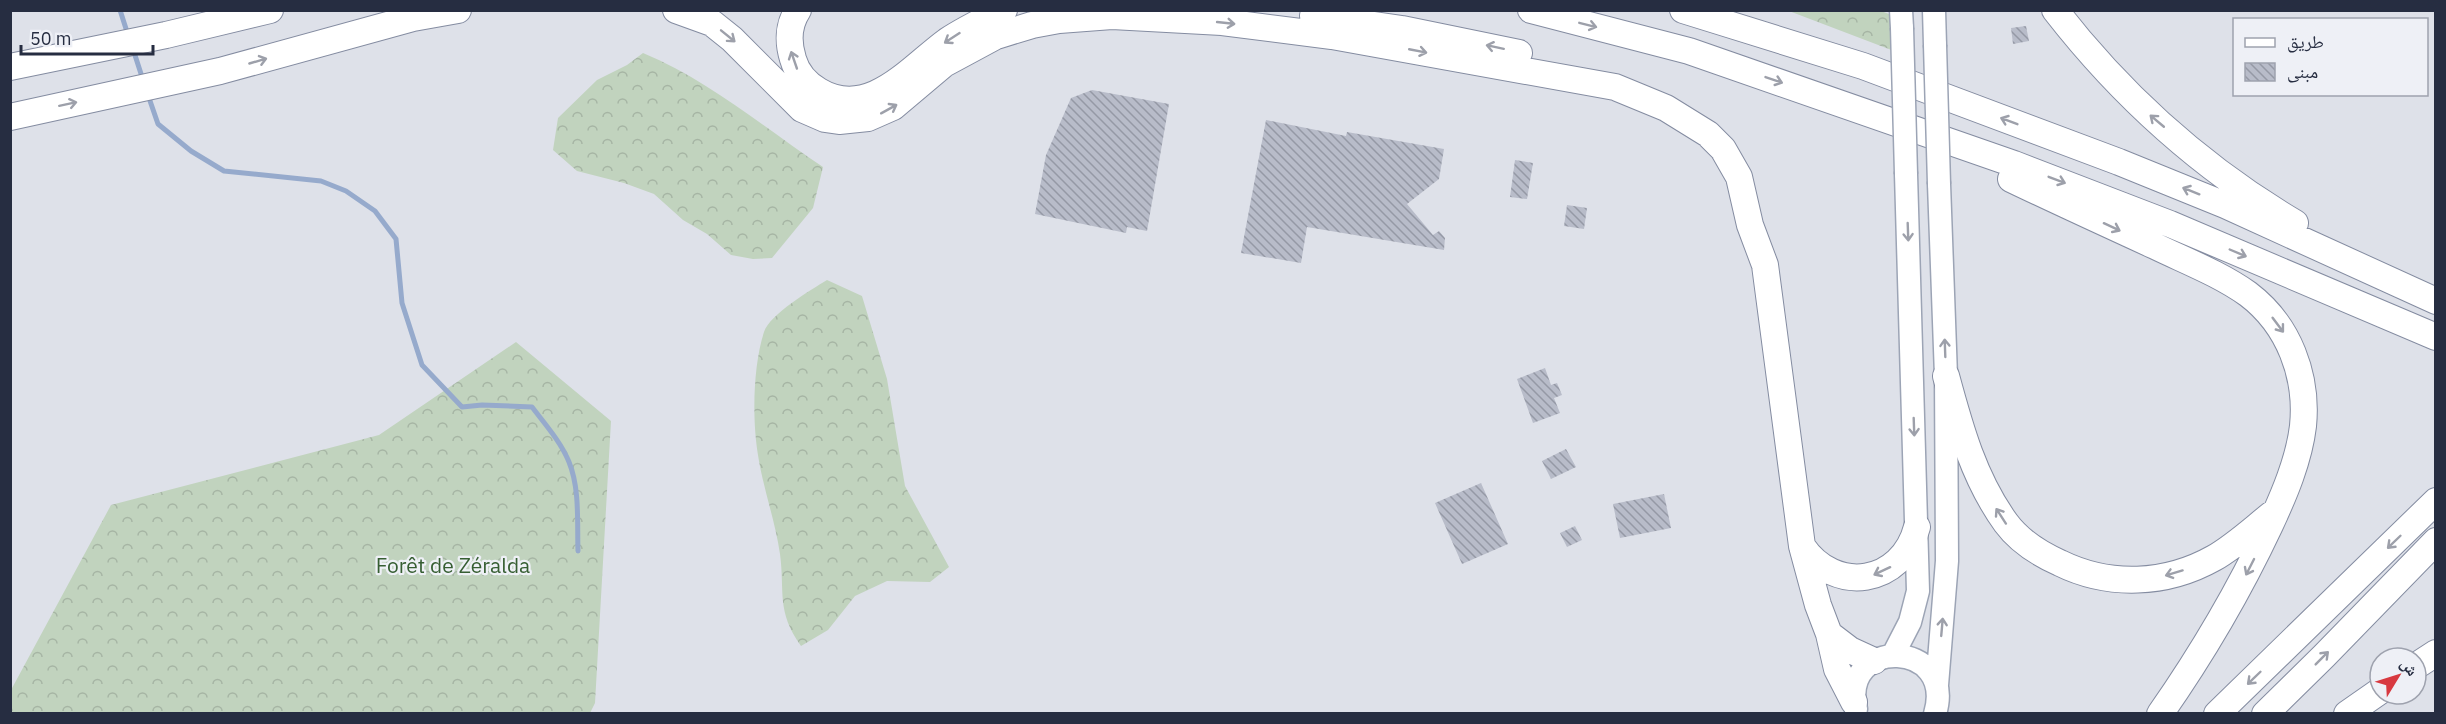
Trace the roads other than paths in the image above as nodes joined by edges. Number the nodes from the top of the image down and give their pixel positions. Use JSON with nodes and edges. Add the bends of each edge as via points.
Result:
{"nodes":[{"id":1,"x":270,"y":10,"type":"edge"},
{"id":2,"x":458,"y":10,"type":"edge"},
{"id":3,"x":676,"y":10,"type":"edge"},
{"id":4,"x":798,"y":10,"type":"edge"},
{"id":5,"x":1004,"y":10,"type":"edge"},
{"id":6,"x":1263,"y":10,"type":"edge"},
{"id":7,"x":1531,"y":10,"type":"edge"},
{"id":8,"x":1683,"y":10,"type":"edge"},
{"id":9,"x":1934,"y":10,"type":"edge"},
{"id":10,"x":2055,"y":10,"type":"edge"},
{"id":11,"x":1901,"y":20,"type":"edge"},
{"id":12,"x":10,"y":67,"type":"edge"},
{"id":13,"x":10,"y":117,"type":"edge"},
{"id":14,"x":1950,"y":141,"type":"junction"},
{"id":15,"x":1765,"y":265,"type":"junction"},
{"id":16,"x":2436,"y":300,"type":"edge"},
{"id":17,"x":2436,"y":337,"type":"edge"},
{"id":18,"x":1946,"y":376,"type":"junction"},
{"id":19,"x":2436,"y":501,"type":"edge"},
{"id":20,"x":2277,"y":510,"type":"junction"},
{"id":21,"x":1917,"y":527,"type":"junction"},
{"id":22,"x":2436,"y":541,"type":"edge"},
{"id":23,"x":1802,"y":546,"type":"junction"},
{"id":24,"x":1829,"y":634,"type":"junction"},
{"id":25,"x":1883,"y":658,"type":"junction"},
{"id":26,"x":1937,"y":685,"type":"junction"},
{"id":27,"x":2368,"y":700,"type":"edge"},
{"id":28,"x":1856,"y":708,"type":"edge"},
{"id":29,"x":1935,"y":714,"type":"edge"},
{"id":30,"x":2160,"y":714,"type":"edge"},
{"id":31,"x":2217,"y":714,"type":"edge"},
{"id":32,"x":2265,"y":714,"type":"edge"},
{"id":33,"x":2348,"y":714,"type":"edge"}],
"edges":[{"from":1,"to":12,"type":"highway"},
{"from":13,"to":2,"type":"highway","one_way":true,"via":[[220,71],[412,18]]},
{"from":3,"to":15,"type":"highway","one_way":true,"via":[[712,23],[751,56],[802,109],[839,121],[868,118],[893,107],[944,64],[996,36],[1059,20],[1112,16],[1211,21],[1332,36],[1615,87],[1666,108],[1708,134],[1724,149],[1739,177],[1754,240]]},
{"from":5,"to":4,"type":"highway","one_way":true,"via":[[954,36],[889,88],[855,98],[832,97],[801,75],[789,41]]},
{"from":15,"to":6,"type":"highway","one_way":true,"via":[[1766,230],[1740,146],[1717,120],[1660,87],[1618,73],[1453,38]]},
{"from":7,"to":14,"type":"highway","one_way":true,"via":[[1689,51]]},
{"from":16,"to":8,"type":"highway","one_way":true,"via":[[2119,162],[1863,66]]},
{"from":18,"to":9,"type":"main road","one_way":true,"bridge":true},
{"from":16,"to":10,"type":"highway","one_way":true,"via":[[2293,221],[2202,159],[2150,116],[2085,49]]},
{"from":11,"to":21,"type":"main road","one_way":true,"bridge":true},
{"from":14,"to":17,"type":"highway","one_way":true,"via":[[2170,224]]},
{"from":14,"to":20,"type":"highway","one_way":true,"via":[[1987,168],[2211,272],[2266,310],[2281,328],[2295,358],[2304,405],[2303,428]]},
{"from":15,"to":23,"type":"highway"},
{"from":20,"to":18,"type":"highway","one_way":true,"via":[[2212,558],[2175,573],[2144,580],[2110,580],[2076,571],[2043,555],[2007,525],[1967,450]]},
{"from":26,"to":18,"type":"main road","one_way":true,"via":[[1947,561]]},
{"from":19,"to":31,"type":"highway","one_way":true},
{"from":20,"to":30,"type":"highway","one_way":true,"via":[[2235,596]]},
{"from":21,"to":23,"type":"highway","one_way":true,"via":[[1903,556],[1887,570],[1866,577],[1845,577],[1825,569]]},
{"from":21,"to":25,"type":"main road","via":[[1916,599],[1910,622]]},
{"from":32,"to":22,"type":"highway","one_way":true},
{"from":23,"to":24,"type":"highway"},
{"from":24,"to":25,"type":"highway","via":[[1850,650]]},
{"from":24,"to":28,"type":"highway","via":[[1837,669]]},
{"from":25,"to":26,"type":"main road","via":[[1904,655],[1924,666]]},
{"from":25,"to":28,"type":"main road","via":[[1866,666],[1856,682]]},
{"from":26,"to":29,"type":"main road"},
{"from":27,"to":33,"type":"highway"}]}
